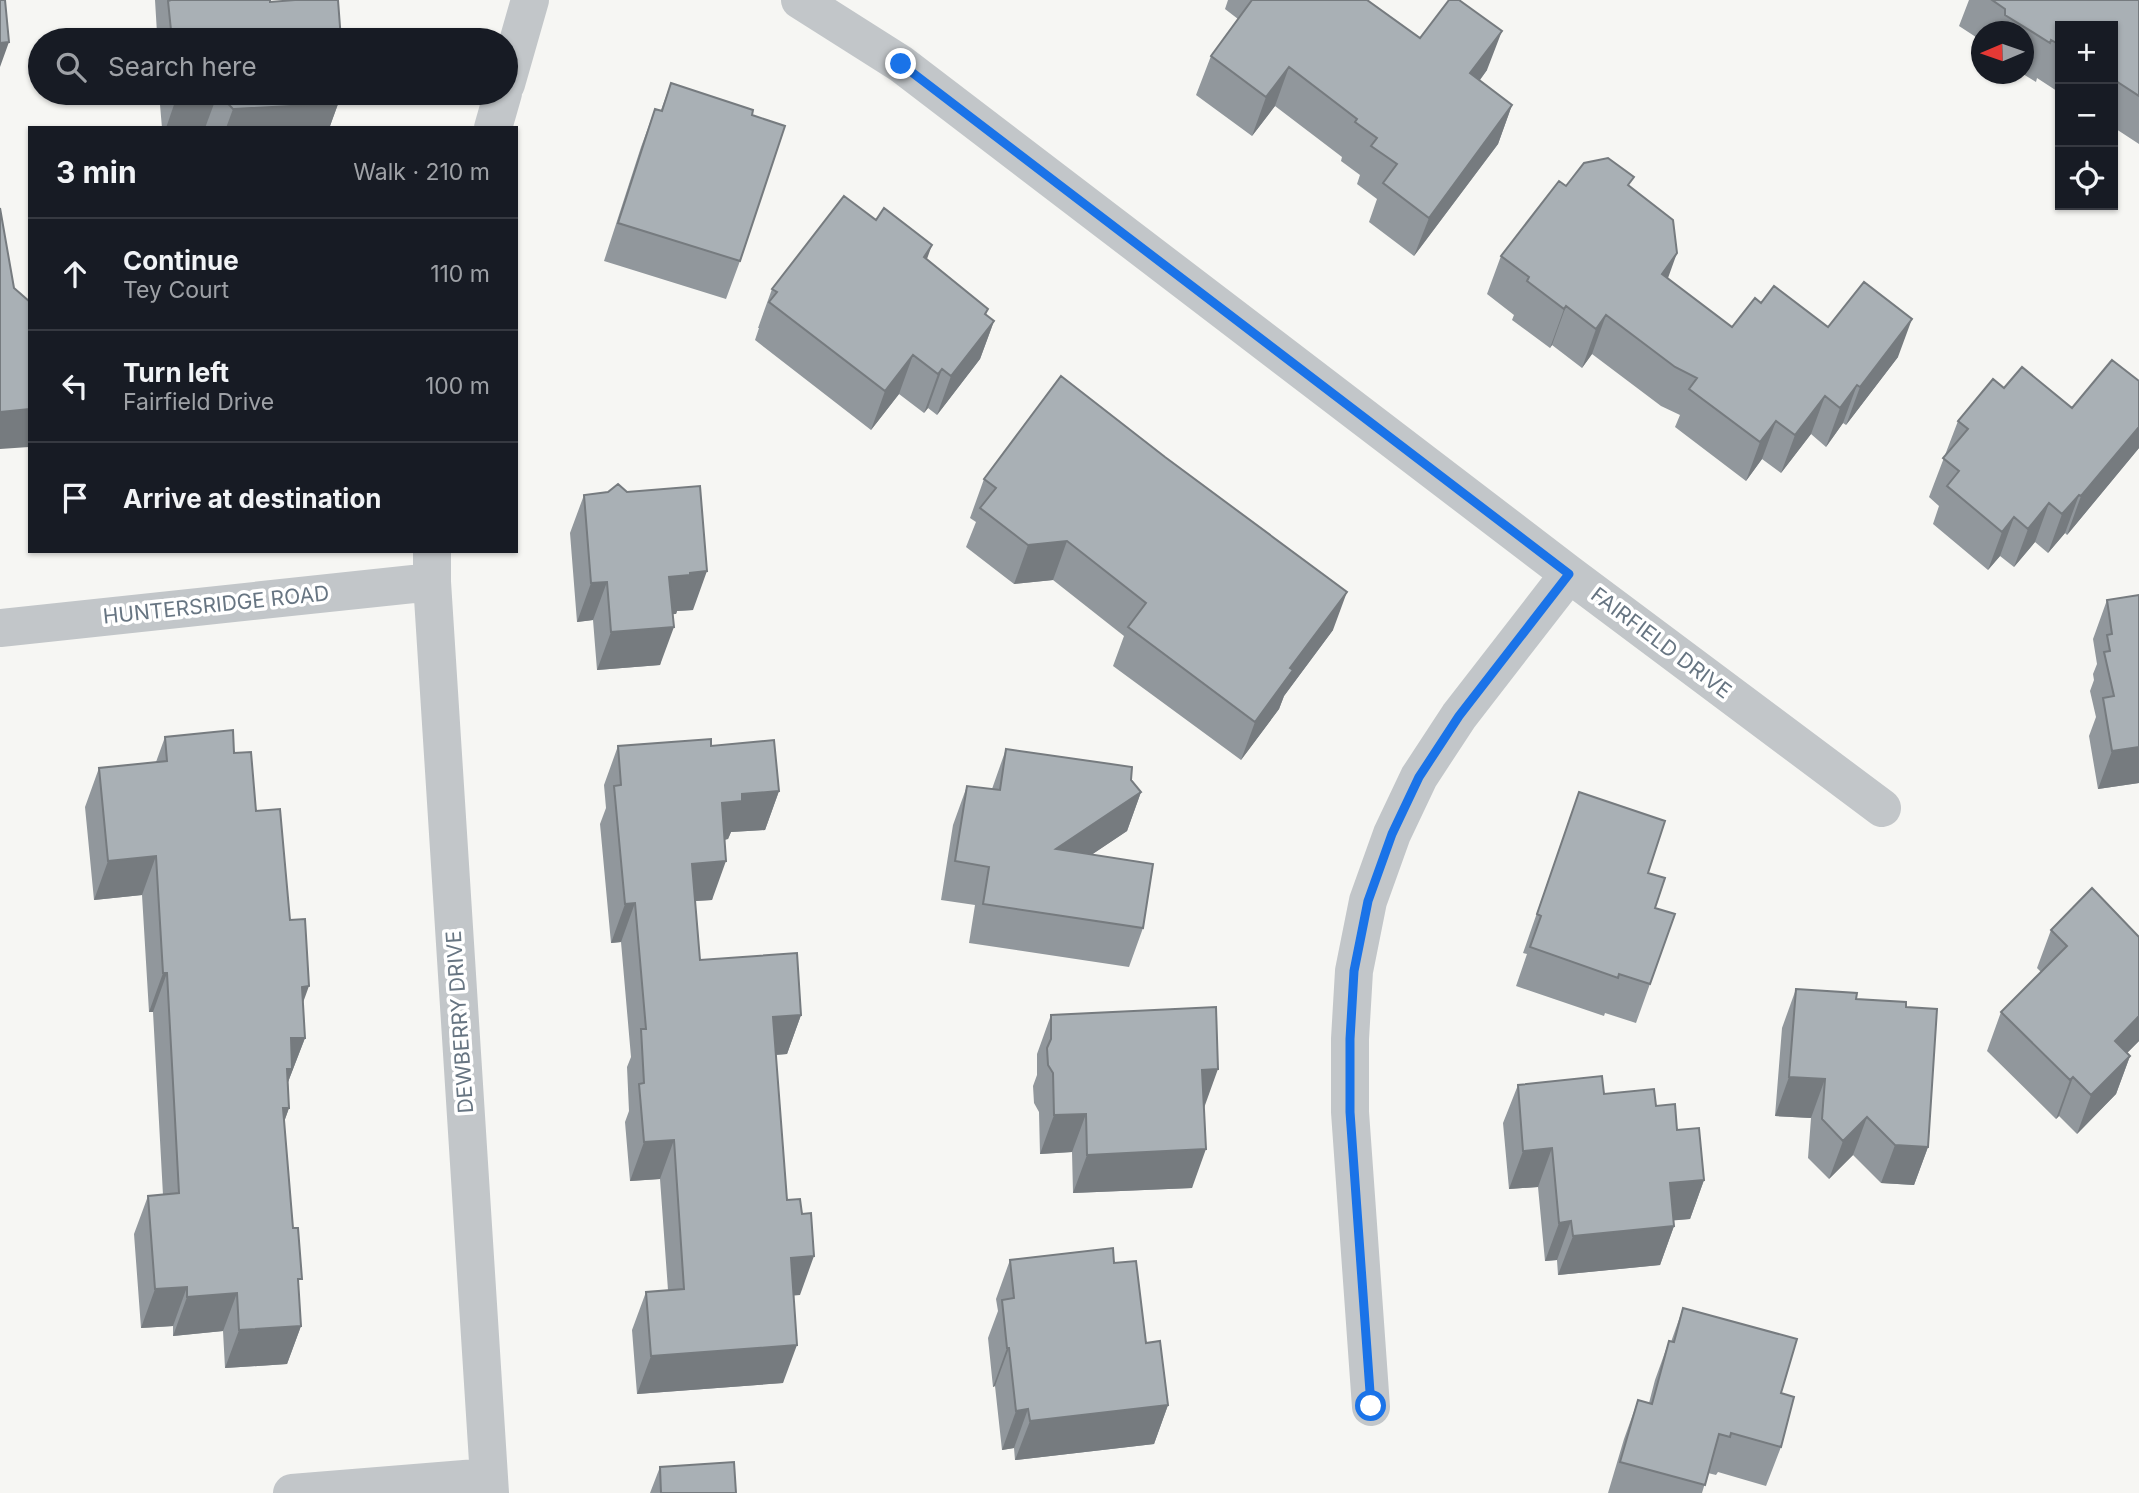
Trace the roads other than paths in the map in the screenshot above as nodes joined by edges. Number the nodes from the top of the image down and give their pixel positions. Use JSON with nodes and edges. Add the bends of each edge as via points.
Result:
{"nodes":[{"id":1,"x":530,"y":0,"type":"edge"},
{"id":2,"x":800,"y":0,"type":"edge"},
{"id":3,"x":518,"y":42,"type":"edge"},
{"id":4,"x":500,"y":105,"type":"edge"},
{"id":5,"x":494,"y":126,"type":"edge"},
{"id":6,"x":432,"y":566,"type":"edge"},
{"id":7,"x":1569,"y":574,"type":"junction"},
{"id":8,"x":0,"y":628,"type":"edge"},
{"id":9,"x":1882,"y":808,"type":"dead end"},
{"id":10,"x":1371,"y":1406,"type":"dead end"},
{"id":11,"x":490,"y":1485,"type":"edge"},
{"id":12,"x":292,"y":1493,"type":"edge"}],
"edges":[{"from":1,"to":3,"type":"street"},
{"from":2,"to":7,"type":"street","name":"FAIRFIELD DRIVE","via":[[901,64]]},
{"from":4,"to":5,"type":"street"},
{"from":6,"to":8,"type":"street","name":"HUNTERSRIDGE ROAD"},
{"from":6,"to":11,"type":"street","name":"DEWBERRY DRIVE"},
{"from":7,"to":9,"type":"street","name":"FAIRFIELD DRIVE"},
{"from":7,"to":10,"type":"street","via":[[1459,716],[1419,777],[1368,901],[1354,971],[1350,1112]]},
{"from":11,"to":12,"type":"street"}]}
